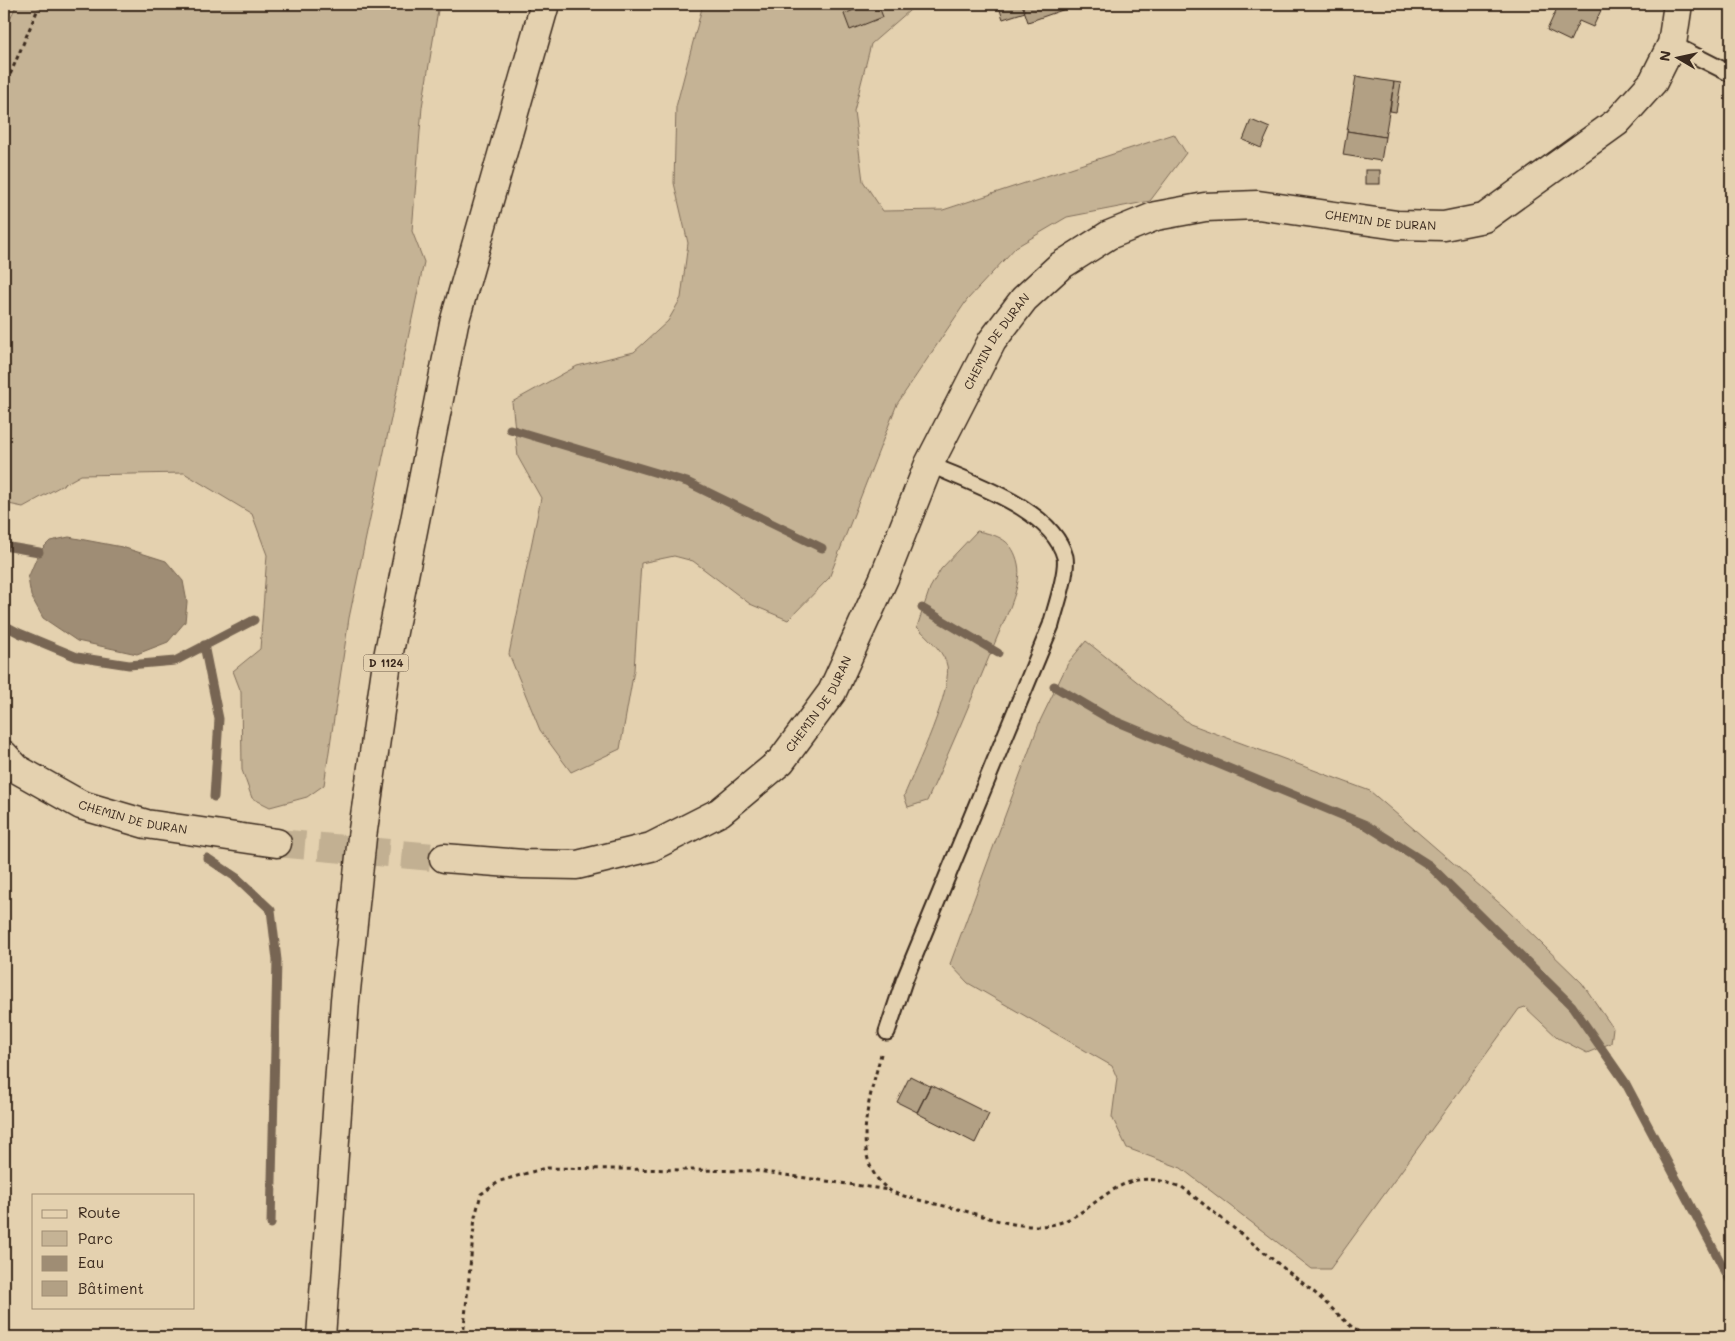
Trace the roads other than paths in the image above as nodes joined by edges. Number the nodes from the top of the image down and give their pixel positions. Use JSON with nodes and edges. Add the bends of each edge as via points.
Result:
{"nodes":[{"id":1,"x":545,"y":4,"type":"edge"},
{"id":2,"x":1678,"y":4,"type":"edge"},
{"id":3,"x":1672,"y":44,"type":"junction"},
{"id":4,"x":1731,"y":74,"type":"edge"},
{"id":5,"x":929,"y":464,"type":"junction"},
{"id":6,"x":4,"y":755,"type":"edge"},
{"id":7,"x":277,"y":843,"type":"tunnel mouth"},
{"id":8,"x":444,"y":858,"type":"tunnel mouth"},
{"id":9,"x":887,"y":1032,"type":"road end"},
{"id":10,"x":321,"y":1337,"type":"edge"}],
"edges":[{"from":1,"to":10,"type":"main road","number":"D 1124","via":[[454,323],[386,662],[362,837],[347,981]]},
{"from":2,"to":3,"type":"main road","name":"CHEMIN DE DURAN"},
{"from":3,"to":4,"type":"lane"},
{"from":3,"to":5,"type":"main road","name":"CHEMIN DE DURAN","via":[[1653,82],[1617,122],[1484,218],[1444,226],[1397,225],[1258,205],[1205,206],[1156,216],[1109,235],[1060,266],[1024,299],[992,341]]},
{"from":5,"to":8,"type":"main road","name":"CHEMIN DE DURAN","via":[[884,578],[832,692],[781,761],[720,812],[651,847],[577,865]]},
{"from":5,"to":9,"type":"lane","via":[[1021,506],[1051,531],[1065,558],[1062,588],[1051,625],[904,981]]},
{"from":6,"to":7,"type":"main road","name":"CHEMIN DE DURAN","via":[[17,769],[81,805],[146,824]]}]}
